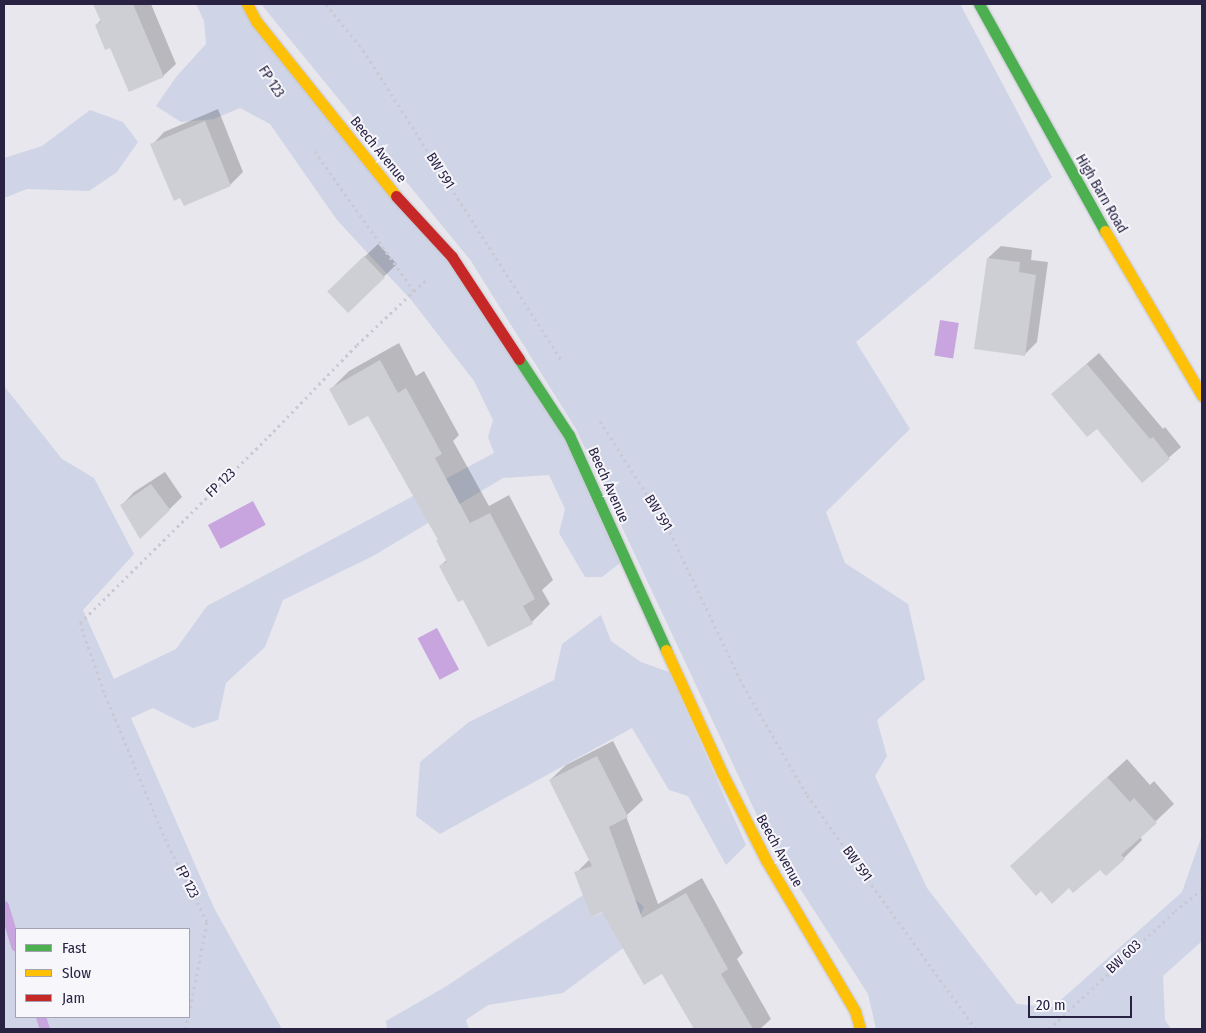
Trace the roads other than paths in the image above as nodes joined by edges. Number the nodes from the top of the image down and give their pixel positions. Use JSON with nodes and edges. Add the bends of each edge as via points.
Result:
{"nodes":[{"id":1,"x":247,"y":4,"type":"edge"},
{"id":2,"x":979,"y":4,"type":"edge"},
{"id":3,"x":1202,"y":396,"type":"edge"},
{"id":4,"x":860,"y":1029,"type":"edge"}],
"edges":[{"from":1,"to":4,"type":"street","name":"Beech Avenue","via":[[256,21],[379,177],[452,257],[569,435],[722,773],[766,860],[855,1012]]},
{"from":2,"to":3,"type":"street","name":"High Barn Road","via":[[1076,182]]}]}
